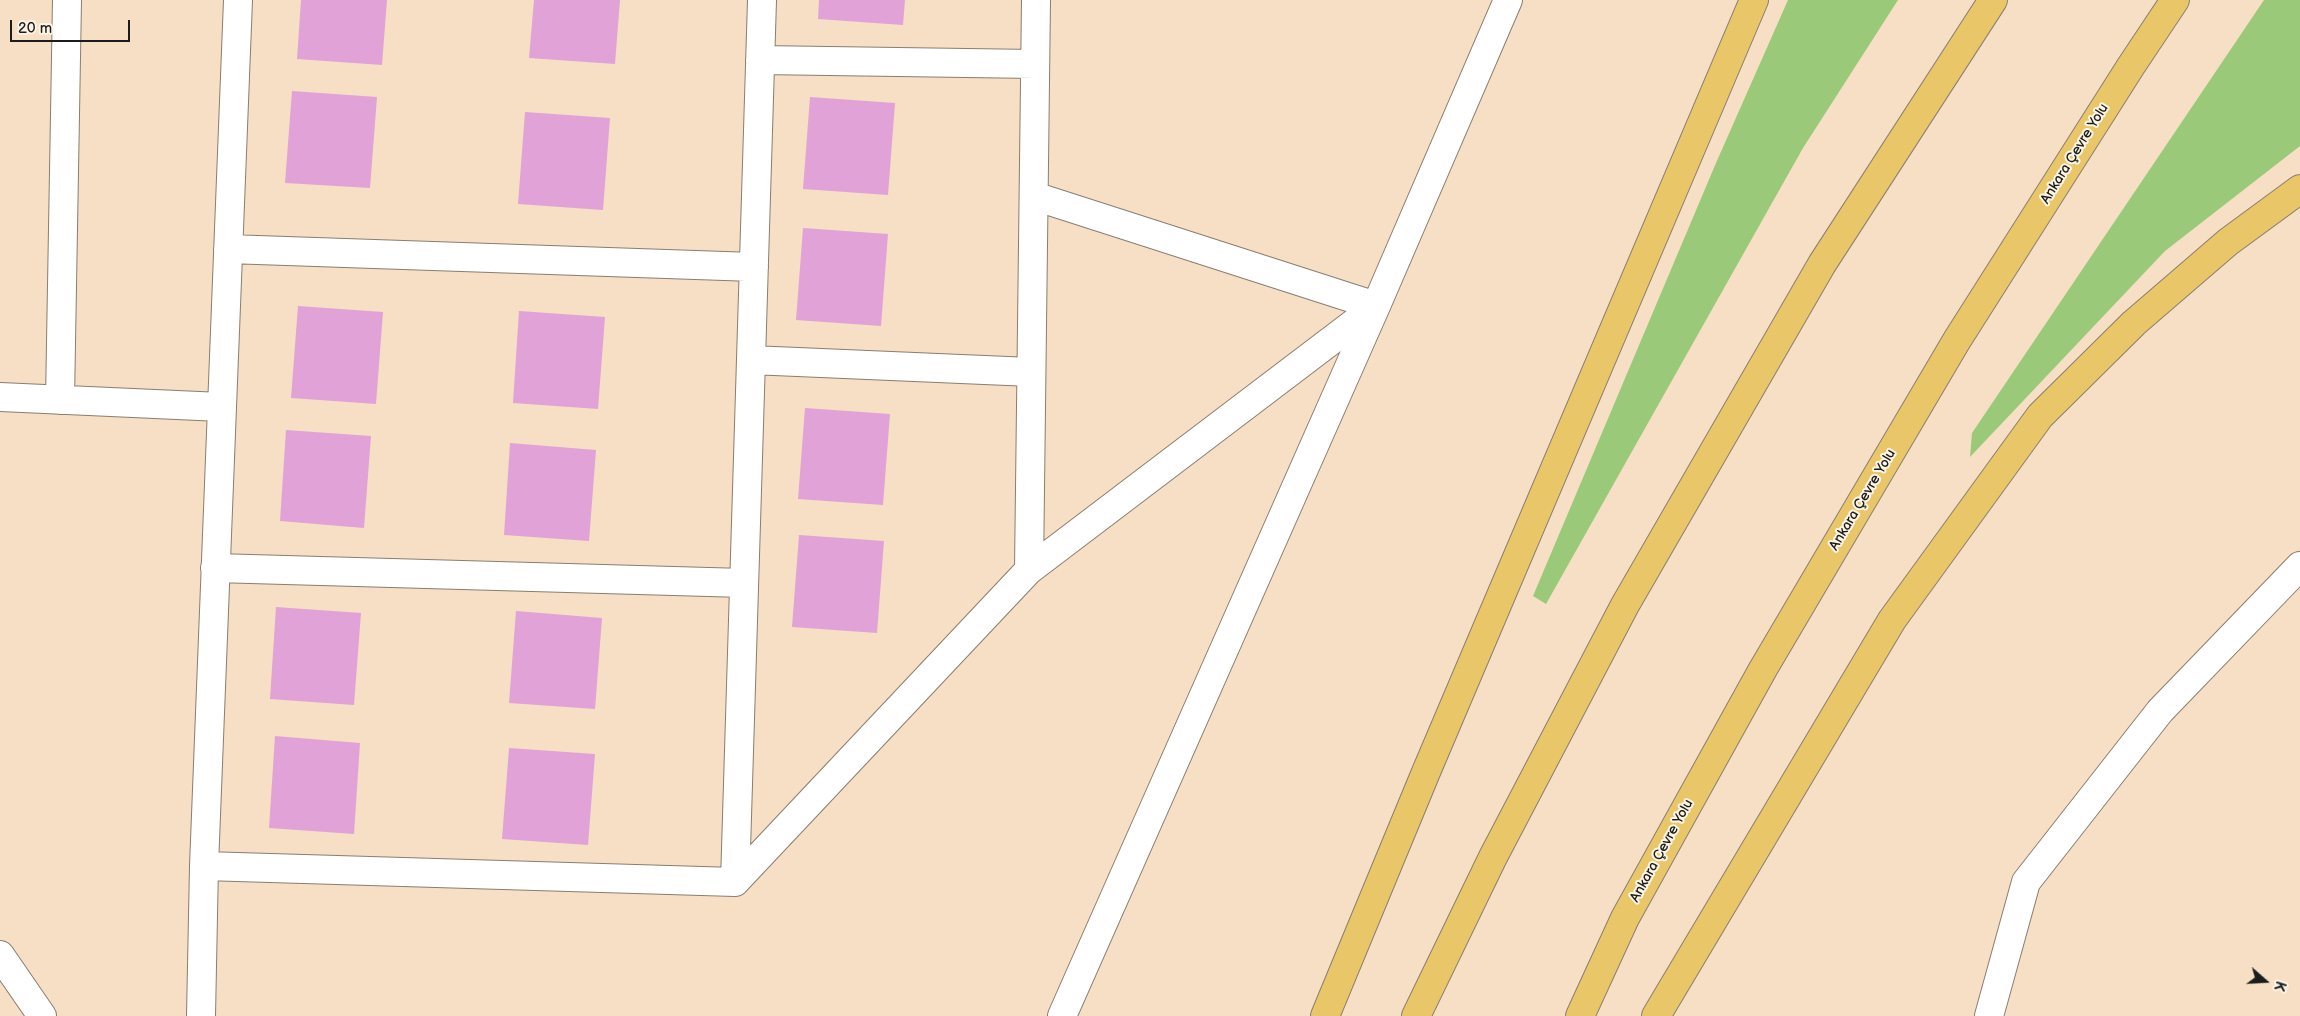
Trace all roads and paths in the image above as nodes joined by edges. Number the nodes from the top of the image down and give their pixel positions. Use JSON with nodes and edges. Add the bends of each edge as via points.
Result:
{"nodes":[{"id":1,"x":67,"y":0,"type":"edge"},
{"id":2,"x":238,"y":0,"type":"edge"},
{"id":3,"x":762,"y":0,"type":"edge"},
{"id":4,"x":1036,"y":0,"type":"edge"},
{"id":5,"x":1508,"y":0,"type":"edge"},
{"id":6,"x":1754,"y":0,"type":"edge"},
{"id":7,"x":1992,"y":0,"type":"edge"},
{"id":8,"x":2175,"y":0,"type":"edge"},
{"id":9,"x":760,"y":60,"type":"junction"},
{"id":10,"x":1035,"y":64,"type":"junction"},
{"id":11,"x":2300,"y":189,"type":"edge"},
{"id":12,"x":1034,"y":196,"type":"junction"},
{"id":13,"x":228,"y":249,"type":"junction"},
{"id":14,"x":754,"y":267,"type":"junction"},
{"id":15,"x":1376,"y":306,"type":"junction"},
{"id":16,"x":752,"y":360,"type":"junction"},
{"id":17,"x":1031,"y":372,"type":"junction"},
{"id":18,"x":0,"y":398,"type":"edge"},
{"id":19,"x":60,"y":400,"type":"junction"},
{"id":20,"x":222,"y":407,"type":"junction"},
{"id":21,"x":2300,"y":566,"type":"edge"},
{"id":22,"x":215,"y":568,"type":"junction"},
{"id":23,"x":1029,"y":570,"type":"junction"},
{"id":24,"x":744,"y":583,"type":"junction"},
{"id":25,"x":204,"y":866,"type":"junction"},
{"id":26,"x":735,"y":882,"type":"junction"},
{"id":27,"x":0,"y":955,"type":"edge"},
{"id":28,"x":42,"y":1016,"type":"edge"},
{"id":29,"x":201,"y":1016,"type":"edge"},
{"id":30,"x":1062,"y":1016,"type":"edge"},
{"id":31,"x":1325,"y":1016,"type":"edge"},
{"id":32,"x":1416,"y":1016,"type":"edge"},
{"id":33,"x":1580,"y":1016,"type":"edge"},
{"id":34,"x":1656,"y":1016,"type":"edge"},
{"id":35,"x":1989,"y":1016,"type":"edge"}],
"edges":[{"from":1,"to":19,"type":"street"},
{"from":2,"to":13,"type":"street"},
{"from":3,"to":9,"type":"street"},
{"from":4,"to":10,"type":"street"},
{"from":5,"to":15,"type":"street"},
{"from":6,"to":31,"type":"highway"},
{"from":7,"to":32,"type":"highway","via":[[1822,264],[1630,597],[1493,857]]},
{"from":8,"to":33,"type":"highway","name":"Ankara Çevre Yolu","via":[[1957,340],[1763,669],[1625,918]]},
{"from":9,"to":10,"type":"street"},
{"from":9,"to":14,"type":"street"},
{"from":10,"to":12,"type":"street"},
{"from":11,"to":34,"type":"highway","via":[[2228,242],[2134,323],[2040,416],[1892,620]]},
{"from":12,"to":15,"type":"street"},
{"from":12,"to":17,"type":"street"},
{"from":13,"to":14,"type":"street"},
{"from":13,"to":20,"type":"street"},
{"from":14,"to":16,"type":"street"},
{"from":15,"to":23,"type":"street"},
{"from":15,"to":30,"type":"street"},
{"from":16,"to":17,"type":"street"},
{"from":16,"to":24,"type":"street"},
{"from":17,"to":23,"type":"street"},
{"from":18,"to":19,"type":"street"},
{"from":19,"to":20,"type":"street"},
{"from":20,"to":22,"type":"street"},
{"from":21,"to":35,"type":"street","via":[[2160,711],[2026,882]]},
{"from":22,"to":24,"type":"street"},
{"from":22,"to":25,"type":"street"},
{"from":23,"to":26,"type":"street"},
{"from":24,"to":26,"type":"street"},
{"from":25,"to":26,"type":"street"},
{"from":25,"to":29,"type":"street"},
{"from":27,"to":28,"type":"street"}]}
